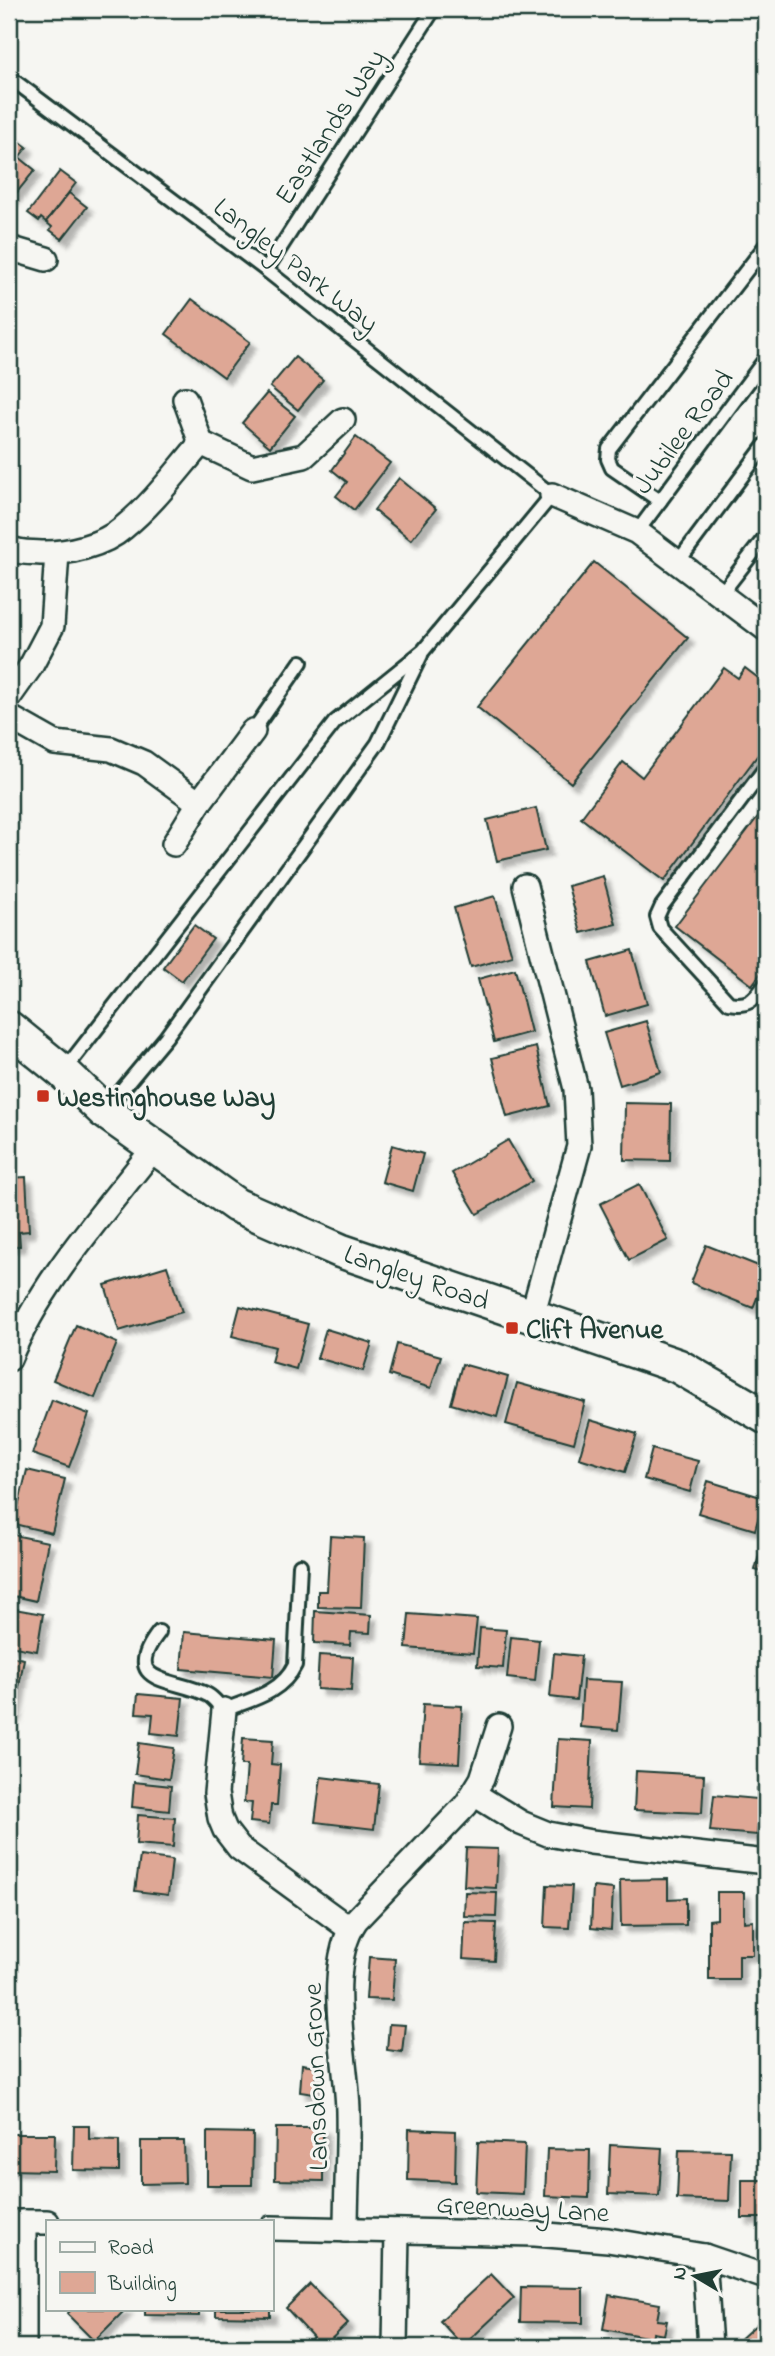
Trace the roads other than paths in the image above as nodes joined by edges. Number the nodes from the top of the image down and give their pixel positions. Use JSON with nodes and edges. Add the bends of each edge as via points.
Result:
{"nodes":[{"id":1,"x":434,"y":9,"type":"edge"},
{"id":2,"x":9,"y":77,"type":"edge"},
{"id":3,"x":766,"y":245,"type":"edge"},
{"id":4,"x":9,"y":248,"type":"edge"},
{"id":5,"x":46,"y":259,"type":"dead end"},
{"id":6,"x":266,"y":270,"type":"junction"},
{"id":7,"x":766,"y":358,"type":"edge"},
{"id":8,"x":185,"y":399,"type":"dead end"},
{"id":9,"x":343,"y":420,"type":"dead end"},
{"id":10,"x":201,"y":443,"type":"junction"},
{"id":11,"x":766,"y":444,"type":"edge"},
{"id":12,"x":552,"y":495,"type":"junction"},
{"id":13,"x":660,"y":501,"type":"junction"},
{"id":14,"x":637,"y":532,"type":"junction"},
{"id":15,"x":766,"y":536,"type":"edge"},
{"id":16,"x":9,"y":548,"type":"edge"},
{"id":17,"x":57,"y":554,"type":"junction"},
{"id":18,"x":678,"y":562,"type":"junction"},
{"id":19,"x":721,"y":594,"type":"junction"},
{"id":20,"x":766,"y":629,"type":"edge"},
{"id":21,"x":423,"y":651,"type":"junction"},
{"id":22,"x":301,"y":662,"type":"dead end"},
{"id":23,"x":9,"y":697,"type":"edge"},
{"id":24,"x":9,"y":717,"type":"edge"},
{"id":25,"x":253,"y":731,"type":"joint"},
{"id":26,"x":766,"y":767,"type":"edge"},
{"id":27,"x":199,"y":803,"type":"junction"},
{"id":28,"x":174,"y":844,"type":"dead end"},
{"id":29,"x":525,"y":886,"type":"dead end"},
{"id":30,"x":766,"y":984,"type":"edge"},
{"id":31,"x":9,"y":1028,"type":"edge"},
{"id":32,"x":63,"y":1072,"type":"junction"},
{"id":33,"x":104,"y":1111,"type":"junction"},
{"id":34,"x":154,"y":1148,"type":"junction"},
{"id":35,"x":533,"y":1316,"type":"junction"},
{"id":36,"x":9,"y":1359,"type":"edge"},
{"id":37,"x":766,"y":1417,"type":"edge"},
{"id":38,"x":300,"y":1565,"type":"dead end"},
{"id":39,"x":159,"y":1632,"type":"dead end"},
{"id":40,"x":224,"y":1710,"type":"junction"},
{"id":41,"x":499,"y":1726,"type":"dead end"},
{"id":42,"x":474,"y":1794,"type":"junction"},
{"id":43,"x":766,"y":1862,"type":"edge"},
{"id":44,"x":350,"y":1929,"type":"junction"},
{"id":45,"x":16,"y":2222,"type":"edge"},
{"id":46,"x":46,"y":2222,"type":"edge"},
{"id":47,"x":273,"y":2228,"type":"edge"},
{"id":48,"x":346,"y":2230,"type":"junction"},
{"id":49,"x":397,"y":2231,"type":"junction"},
{"id":50,"x":704,"y":2256,"type":"junction"},
{"id":51,"x":766,"y":2277,"type":"edge"},
{"id":52,"x":24,"y":2347,"type":"edge"},
{"id":53,"x":396,"y":2347,"type":"edge"},
{"id":54,"x":710,"y":2347,"type":"edge"}],
"edges":[{"from":1,"to":6,"type":"lane","name":"Eastlands Way"},
{"from":2,"to":6,"type":"lane","name":"Langley Park Way"},
{"from":3,"to":13,"type":"lane","via":[[609,449],[612,468]]},
{"from":4,"to":5,"type":"street"},
{"from":6,"to":12,"type":"lane","name":"Langley Park Way"},
{"from":7,"to":13,"type":"lane","name":"Jubilee Road"},
{"from":8,"to":10,"type":"street"},
{"from":9,"to":10,"type":"street","via":[[304,456],[252,467]]},
{"from":10,"to":17,"type":"street","via":[[122,530]]},
{"from":11,"to":18,"type":"lane"},
{"from":12,"to":14,"type":"street"},
{"from":12,"to":21,"type":"lane"},
{"from":13,"to":14,"type":"lane","name":"Jubilee Road"},
{"from":14,"to":18,"type":"street"},
{"from":15,"to":19,"type":"lane"},
{"from":16,"to":17,"type":"street"},
{"from":17,"to":23,"type":"street","via":[[52,626]]},
{"from":18,"to":19,"type":"street"},
{"from":19,"to":20,"type":"street"},
{"from":21,"to":32,"type":"lane","via":[[335,722]]},
{"from":21,"to":33,"type":"lane","via":[[378,743],[166,1037]]},
{"from":22,"to":25,"type":"lane"},
{"from":24,"to":27,"type":"street","via":[[54,743],[111,749],[145,763]]},
{"from":25,"to":27,"type":"street"},
{"from":26,"to":30,"type":"lane","via":[[657,917],[660,928],[730,1003],[753,1000]]},
{"from":27,"to":28,"type":"street"},
{"from":29,"to":35,"type":"street","via":[[576,1089],[579,1118],[579,1146]]},
{"from":31,"to":32,"type":"main road","name":"Langley Road"},
{"from":32,"to":33,"type":"main road","name":"Langley Road"},
{"from":33,"to":34,"type":"main road","name":"Langley Road"},
{"from":34,"to":35,"type":"main road","name":"Langley Road","via":[[236,1205],[341,1251]]},
{"from":34,"to":36,"type":"street","via":[[55,1276]]},
{"from":35,"to":37,"type":"main road","name":"Langley Road","via":[[678,1366]]},
{"from":38,"to":40,"type":"lane","via":[[295,1665],[289,1678],[273,1690]]},
{"from":39,"to":40,"type":"lane","via":[[144,1659],[147,1670],[159,1681],[209,1695]]},
{"from":40,"to":44,"type":"street","via":[[216,1793],[225,1830],[239,1849]]},
{"from":41,"to":42,"type":"street","name":"Lansdown Grove"},
{"from":42,"to":43,"type":"street","via":[[548,1834]]},
{"from":42,"to":44,"type":"street","name":"Lansdown Grove"},
{"from":44,"to":48,"type":"street","name":"Lansdown Grove","via":[[340,1971],[339,2007],[348,2109]]},
{"from":45,"to":46,"type":"street"},
{"from":45,"to":52,"type":"street"},
{"from":47,"to":48,"type":"street","name":"Greenway Lane"},
{"from":48,"to":49,"type":"street","name":"Greenway Lane"},
{"from":49,"to":50,"type":"street","name":"Greenway Lane","via":[[580,2237]]},
{"from":49,"to":53,"type":"street"},
{"from":50,"to":51,"type":"street","name":"Greenway Lane"},
{"from":50,"to":54,"type":"street"}]}
